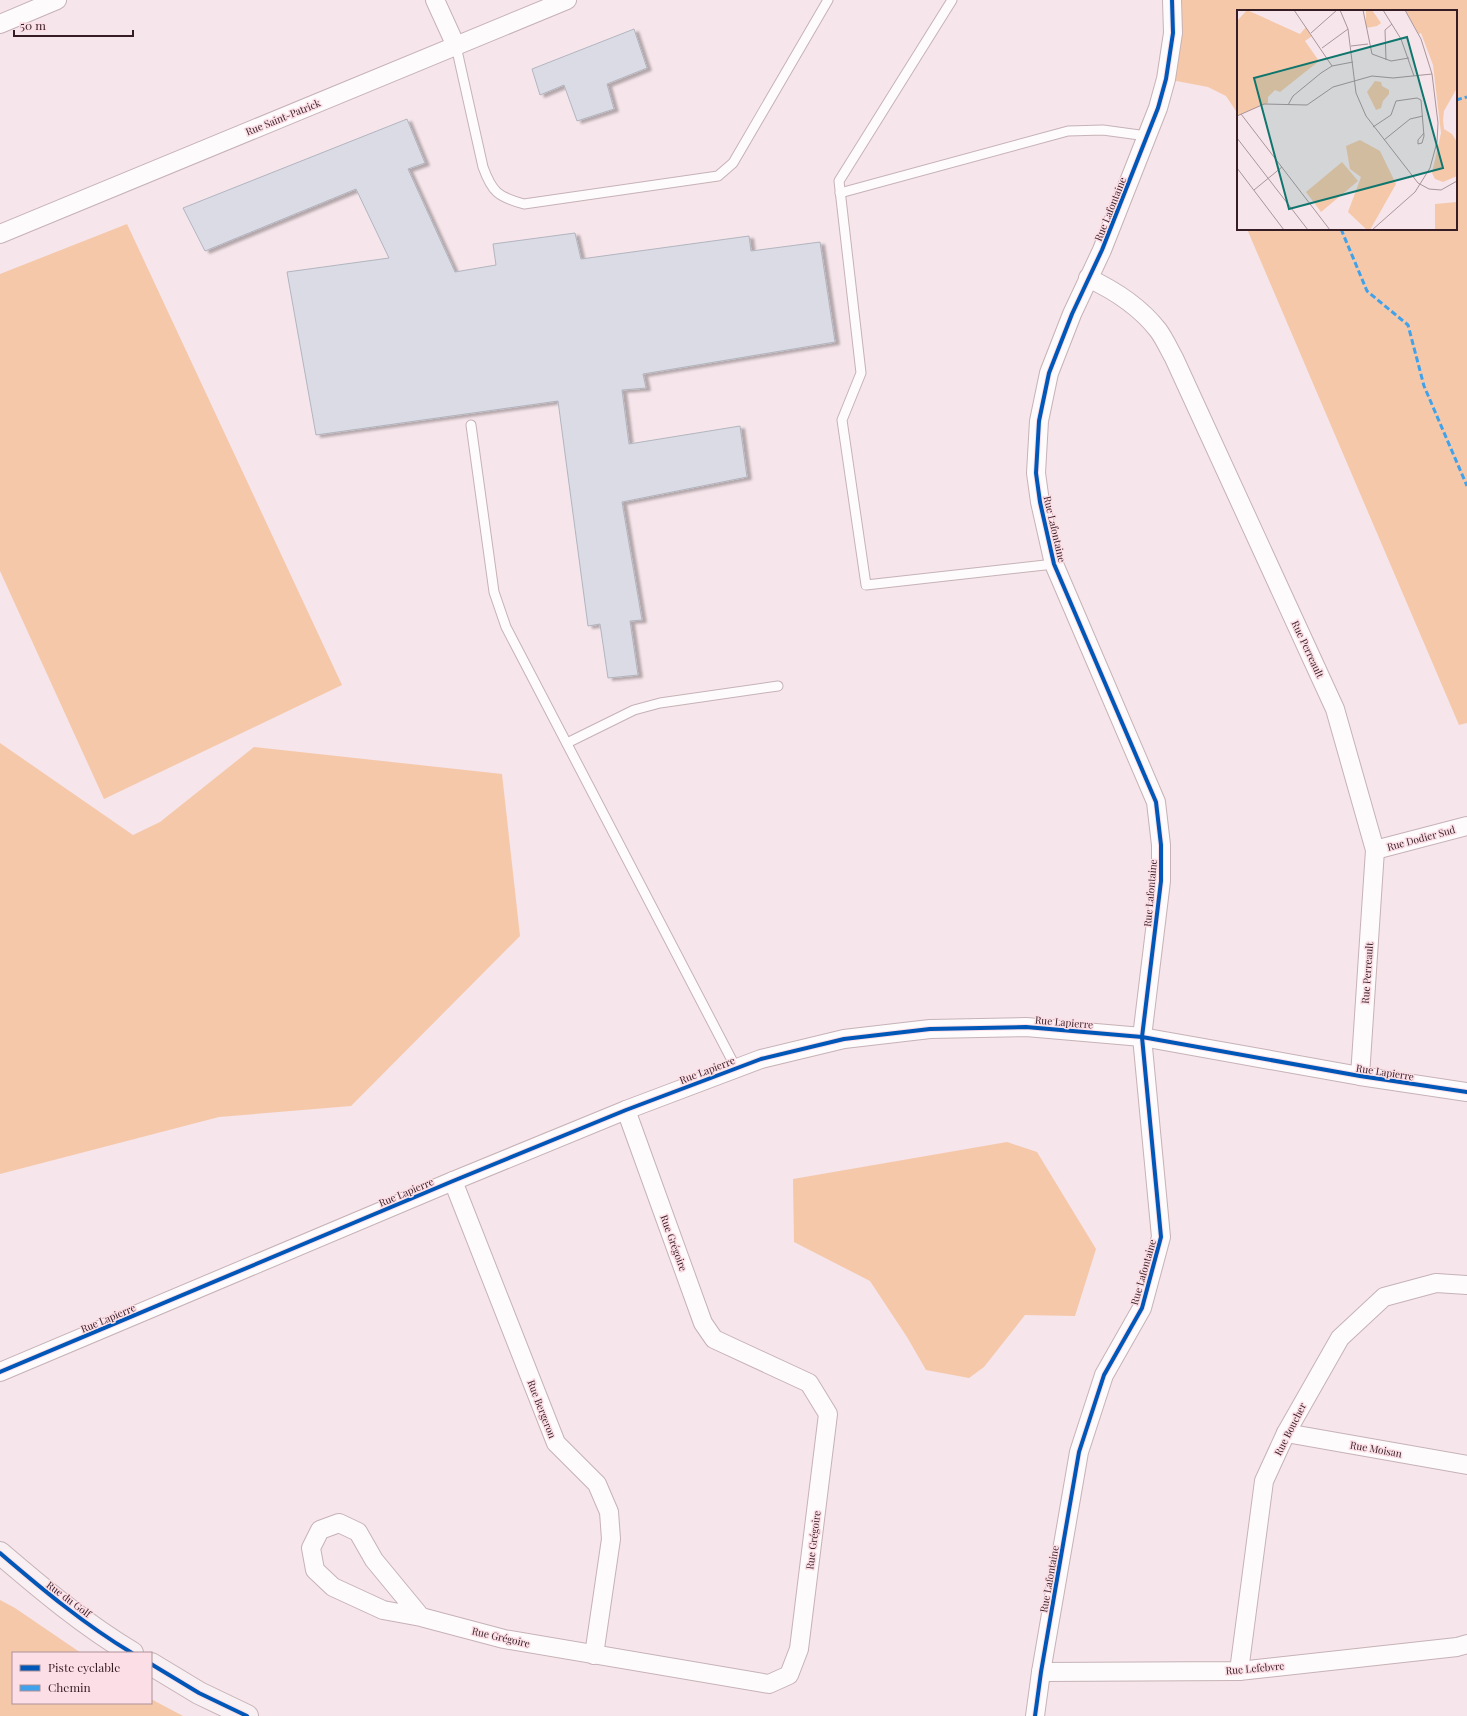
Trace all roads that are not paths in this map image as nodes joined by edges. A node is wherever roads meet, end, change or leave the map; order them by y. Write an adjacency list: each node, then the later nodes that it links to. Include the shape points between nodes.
1 (57, 0): 7 (street)
2 (435, 0): 8 (street)
3 (567, 0): 8 (street, Rue Saint-Patrick)
4 (828, 0): 8 (lane, via 733,163 718,176 524,204 505,199 489,184)
5 (952, 0): 10 (lane, via 839,181)
6 (1172, 0): 9 (street, Rue Lafontaine, via 1173,32 1166,79)
7 (0, 24)
8 (456, 46): 11 (street, Rue Saint-Patrick)
9 (1147, 136): 10 (lane, via 1103,130 1068,131); 12 (street, Rue Lafontaine, via 1102,250)
10 (840, 193): 14 (lane, via 862,373 842,420 866,585)
11 (0, 234)
12 (1088, 278): 14 (street, Rue Lafontaine, via 1049,373 1038,421 1036,473); 18 (street, Rue Perreault, via 1136,307 1158,330 1174,358 1335,709)
13 (471, 424): 16 (lane, via 494,592 506,627)
14 (1054, 564): 19 (street, Rue Lafontaine, via 1156,802 1161,846 1161,881)
15 (778, 686): 16 (lane, via 660,703 634,710)
16 (567, 743): 20 (lane)
17 (1467, 826): 18 (street, Rue Dodier Sud)
18 (1375, 850): 21 (street, Rue Perreault)
19 (1142, 1037): 20 (street, Rue Lapierre, via 1026,1027 930,1029 844,1039 761,1059); 21 (street, Rue Lapierre); 36 (street, Rue Lafontaine, via 1161,1237 1142,1308 1104,1375 1079,1452)
20 (736, 1068): 23 (street, Rue Lapierre)
21 (1360, 1076): 22 (street, Rue Lapierre)
22 (1467, 1092)
23 (626, 1110): 24 (street, Rue Lapierre); 33 (street, Rue Grégoire, via 703,1324 714,1338 809,1383 828,1414 799,1650 789,1675 769,1684)
24 (452, 1181): 26 (street, Rue Lapierre); 33 (street, Rue Bergeron, via 556,1443 597,1484 609,1512 611,1539)
25 (1467, 1286): 27 (street, Rue Boucher, via 1436,1283 1384,1297 1340,1338)
26 (0, 1372)
27 (1286, 1433): 28 (street, Rue Moisan); 35 (street, Rue Boucher, via 1264,1481)
28 (1467, 1465)
29 (0, 1553): 32 (street, Rue du Golf, via 40,1588)
30 (421, 1616): 30 (street, Rue Grégoire, via 374,1560 358,1532 339,1523 320,1530 311,1548 315,1570 333,1587 383,1610); 33 (street, Rue Grégoire, via 504,1639)
31 (1467, 1644): 35 (street, Rue Lefebvre)
32 (130, 1652)
33 (594, 1655)
34 (152, 1665): 37 (street, via 199,1693)
35 (1239, 1671): 36 (street, Rue Lefebvre)
36 (1041, 1672): 38 (street, Rue Lafontaine)
37 (247, 1716)
38 (1035, 1716)

